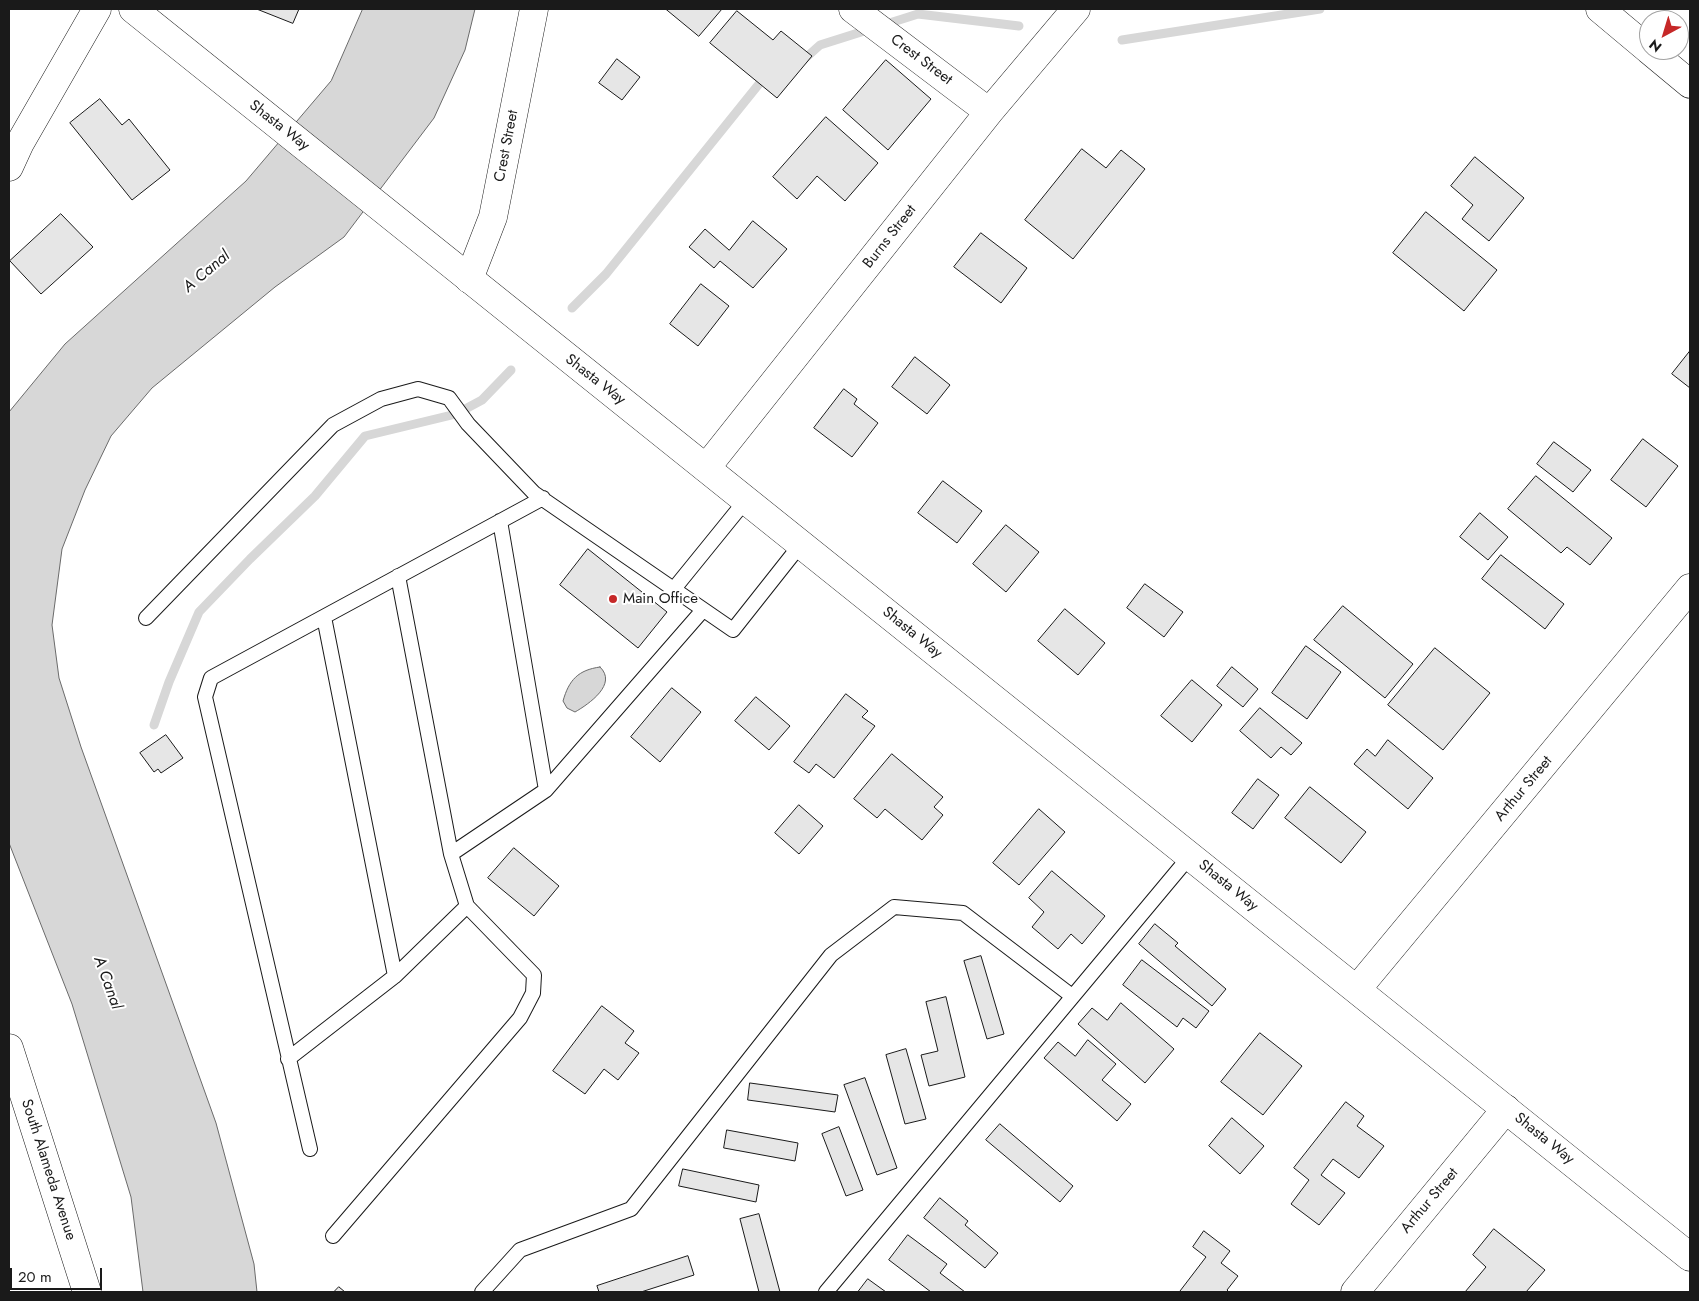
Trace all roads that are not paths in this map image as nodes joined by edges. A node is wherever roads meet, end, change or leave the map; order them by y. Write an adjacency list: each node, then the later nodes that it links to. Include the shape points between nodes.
1 (97, 9): 11 (street)
2 (133, 9): 12 (street, Shasta Way)
3 (534, 9): 12 (street, Crest Street, via 493,217)
4 (853, 9): 10 (street, Crest Street)
5 (1076, 9): 10 (street, Burns Street)
6 (1600, 9): 7 (street)
7 (1639, 42)
8 (1661, 60): 9 (street)
9 (1690, 84)
10 (989, 112): 13 (street, Burns Street)
11 (9, 167)
12 (469, 279): 13 (street, Shasta Way)
13 (706, 468): 15 (street, Shasta Way)
14 (543, 498): 16 (lane); 20 (lane); 23 (lane, via 534,493 468,424 448,398 418,389 381,400 333,425)
15 (746, 500): 17 (street, Shasta Way); 20 (lane)
16 (500, 521): 18 (lane); 24 (lane)
17 (801, 544): 21 (lane, via 733,630); 26 (street, Shasta Way)
18 (398, 576): 22 (lane); 25 (lane)
19 (1690, 588): 29 (street, Arthur Street)
20 (673, 590): 21 (lane)
21 (703, 610): 24 (lane)
22 (324, 617): 28 (lane); 32 (lane, via 211,678 205,697)
23 (146, 618)
24 (546, 790): 25 (lane)
25 (451, 854): 27 (lane)
26 (1190, 856): 29 (street, Shasta Way); 30 (lane)
27 (467, 906): 28 (lane); 35 (lane, via 534,975 532,993 520,1018)
28 (395, 976): 32 (lane)
29 (1357, 989): 33 (street, Shasta Way)
30 (1072, 996): 38 (lane, via 963,913 894,907 831,956 631,1209 520,1250); 39 (lane)
31 (9, 1048): 37 (street, South Alameda Avenue)
32 (288, 1059): 34 (lane)
33 (1506, 1109): 36 (street, Shasta Way); 40 (street, Arthur Street)
34 (310, 1149)
35 (333, 1236)
36 (1690, 1256)
37 (87, 1292)
38 (482, 1292)
39 (826, 1292)
40 (1355, 1292)

